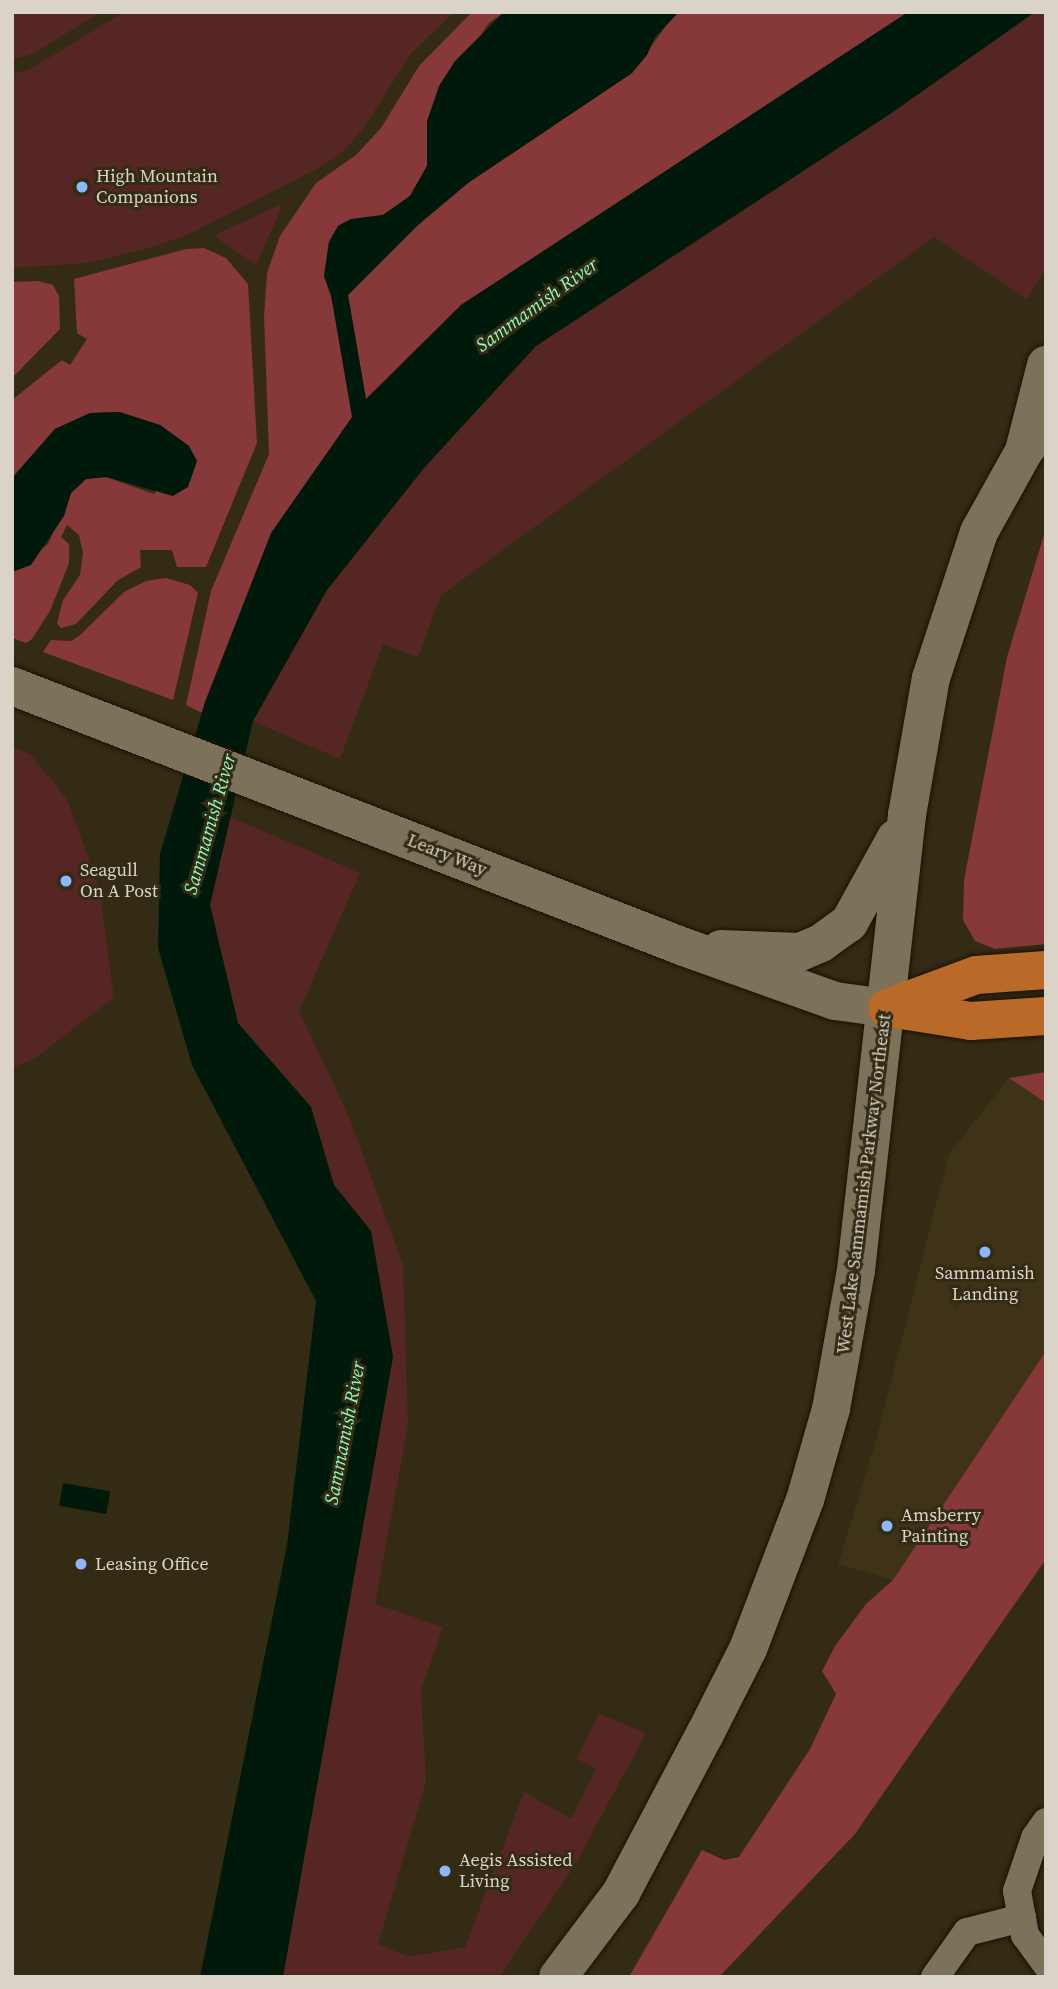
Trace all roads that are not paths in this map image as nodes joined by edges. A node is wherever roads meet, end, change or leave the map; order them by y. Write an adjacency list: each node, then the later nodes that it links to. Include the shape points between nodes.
1 (1046, 365): 2 (main road, West Lake Sammamish Parkway Northeast)
2 (1035, 437): 4 (main road, West Lake Sammamish Parkway Northeast, via 979,532 931,678)
3 (12, 686): 5 (main road, Leary Way)
4 (907, 815): 5 (main road, via 880,874 849,923 821,943 800,952); 7 (main road, West Lake Sammamish Parkway Northeast)
5 (684, 947): 7 (main road, Leary Way, via 835,1002)
6 (1046, 970): 7 (highway, via 976,975)
7 (887, 1008): 8 (highway, via 971,1021); 10 (main road, West Lake Sammamish Parkway Northeast, via 855,1283 818,1459 747,1649)
8 (1046, 1016)
9 (1046, 1822): 11 (street, via 1035,1838 1017,1891)
10 (621, 1892): 13 (main road); 14 (main road)
11 (1022, 1918): 12 (street, via 1025,1935); 15 (street, via 967,1932)
12 (1042, 1959)
13 (558, 1977)
14 (593, 1977)
15 (935, 1977)

